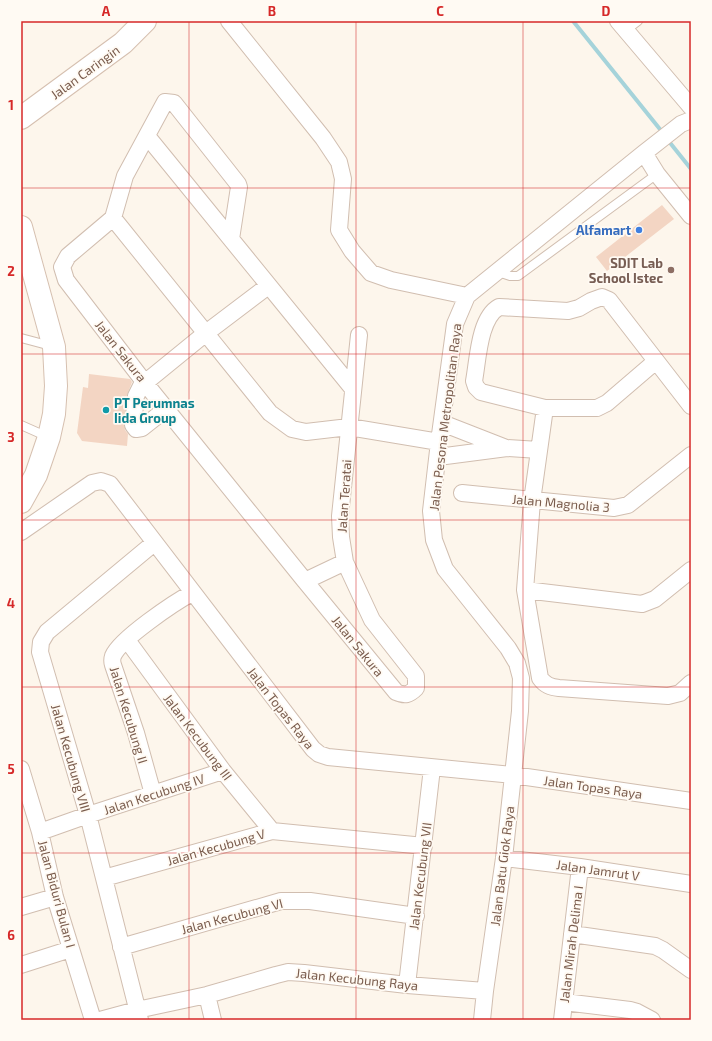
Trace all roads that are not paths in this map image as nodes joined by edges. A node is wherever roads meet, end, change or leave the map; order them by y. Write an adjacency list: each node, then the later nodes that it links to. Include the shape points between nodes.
1 (145, 21): 6 (main road, Jalan Caringin, via 123,44)
2 (229, 21): 17 (street, via 339,162 343,179 339,230 352,251 371,273 391,280)
3 (638, 21): 4 (lane)
4 (621, 26): 5 (street)
5 (691, 107)
6 (21, 118)
7 (688, 121): 9 (street, Jalan Pesona Metropolitan Raya)
8 (147, 136): 12 (street, via 125,176); 14 (street); 14 (street, via 165,102 174,102 238,184)
9 (648, 150): 10 (street); 15 (street, Jalan Pesona Metropolitan Raya)
10 (657, 174): 11 (street); 15 (lane, via 518,276)
11 (691, 216)
12 (113, 218): 18 (street); 23 (street, Jalan Sakura, via 68,256 62,267 66,280)
13 (21, 227): 21 (main road)
14 (231, 239): 16 (street)
15 (498, 272): 17 (street, Jalan Pesona Metropolitan Raya)
16 (268, 286): 18 (street); 24 (street)
17 (467, 296): 28 (street, Jalan Pesona Metropolitan Raya, via 455,324)
18 (206, 333): 23 (street); 30 (street, via 270,413 292,429 306,432)
19 (359, 335): 24 (street, Jalan Teratai)
20 (21, 338): 21 (lane)
21 (54, 347): 31 (main road, via 56,386)
22 (656, 362): 25 (street); 26 (street, via 607,403 597,408); 26 (street, via 609,300 602,297 568,311 500,307 494,310 482,334 474,381 476,387 489,395)
23 (145, 383): 27 (street, Jalan Sakura); 27 (street, via 136,396 133,425 136,429 142,428)
24 (353, 389): 30 (street, Jalan Teratai)
25 (691, 406)
26 (545, 408): 34 (street)
27 (166, 409): 43 (street, Jalan Sakura)
28 (442, 423): 32 (street); 33 (street, Jalan Pesona Metropolitan Raya)
29 (21, 424): 31 (lane)
30 (349, 427): 33 (street); 41 (street, Jalan Teratai, via 340,516)
31 (49, 437): 38 (main road, via 36,475)
32 (507, 448): 33 (street); 34 (street)
33 (438, 449): 49 (street, Jalan Pesona Metropolitan Raya, via 432,511 434,540 445,569 517,663 520,678)
34 (538, 450): 37 (street)
35 (691, 455): 37 (street, Jalan Magnolia 3, via 628,505 614,508)
36 (462, 493): 37 (street, Jalan Magnolia 3)
37 (532, 501): 44 (street)
38 (21, 502)
39 (21, 532): 40 (street, Jalan Topas Raya, via 92,483 101,481 110,484)
40 (154, 543): 45 (street, Jalan Topas Raya); 56 (street, Jalan Kecubung VIII, via 47,632 41,642 40,652)
41 (345, 562): 43 (street); 48 (street, Jalan Teratai, via 372,620 416,676)
42 (691, 570): 44 (street, via 655,599 642,604)
43 (305, 581): 48 (street, Jalan Sakura, via 396,692 402,695 409,694)
44 (525, 590): 47 (street, via 540,678 551,687 668,696 680,692)
45 (192, 592): 46 (street); 50 (street, Jalan Topas Raya, via 308,744 319,754)
46 (127, 640): 52 (street, Jalan Kecubung III); 54 (street, Jalan Kecubung II, via 113,655 112,661)
47 (691, 683)
48 (416, 688)
49 (520, 711): 53 (street, Jalan Batu Giok Raya)
50 (432, 768): 53 (street, Jalan Topas Raya); 59 (street, Jalan Kecubung VII)
51 (21, 769): 58 (street, Jalan Biduri Bulan I)
52 (223, 771): 54 (street, Jalan Kecubung IV); 57 (street, Jalan Kecubung III)
53 (513, 775): 55 (street, Jalan Topas Raya); 60 (street, Jalan Batu Giok Raya)
54 (153, 794): 56 (street, Jalan Kecubung IV)
55 (691, 801)
56 (88, 815): 58 (street, Jalan Kecubung IV); 62 (street, Jalan Kecubung VIII)
57 (272, 831): 59 (street, Jalan Kecubung V); 62 (street, Jalan Kecubung V)
58 (40, 832): 64 (street, Jalan Biduri Bulan I)
59 (424, 846): 66 (street, Jalan Kecubung VII)
60 (504, 858): 61 (street, Jalan Jamrut V); 73 (street, Jalan Batu Giok Raya)
61 (580, 867): 63 (street, Jalan Jamrut V); 67 (street, Jalan Mirah Delima I)
62 (104, 878): 68 (street, Jalan Kecubung VIII)
63 (691, 884)
64 (55, 897): 65 (street); 69 (street, Jalan Biduri Bulan I)
65 (21, 907)
66 (416, 916): 68 (street, Jalan Kecubung VI, via 310,901 281,901); 72 (street, Jalan Kecubung VII)
67 (572, 934): 71 (street, via 655,946); 75 (street, Jalan Mirah Delima I)
68 (121, 947): 76 (street, Jalan Kecubung VIII)
69 (71, 949): 70 (street); 77 (street, Jalan Biduri Bulan I)
70 (21, 966)
71 (691, 970)
72 (408, 985): 73 (street, Jalan Kecubung Raya); 74 (street, Jalan Kecubung Raya, via 288,972)
73 (485, 991): 80 (street, Jalan Batu Giok Raya)
74 (206, 995): 76 (street, Jalan Kecubung Raya); 79 (street)
75 (564, 1002): 81 (street, Jalan Mirah Delima I); 82 (street, via 630,1010)
76 (139, 1015): 78 (street, Jalan Kecubung Raya)
77 (93, 1020)
78 (100, 1020)
79 (213, 1020)
80 (482, 1020)
81 (562, 1020)
82 (652, 1020)

